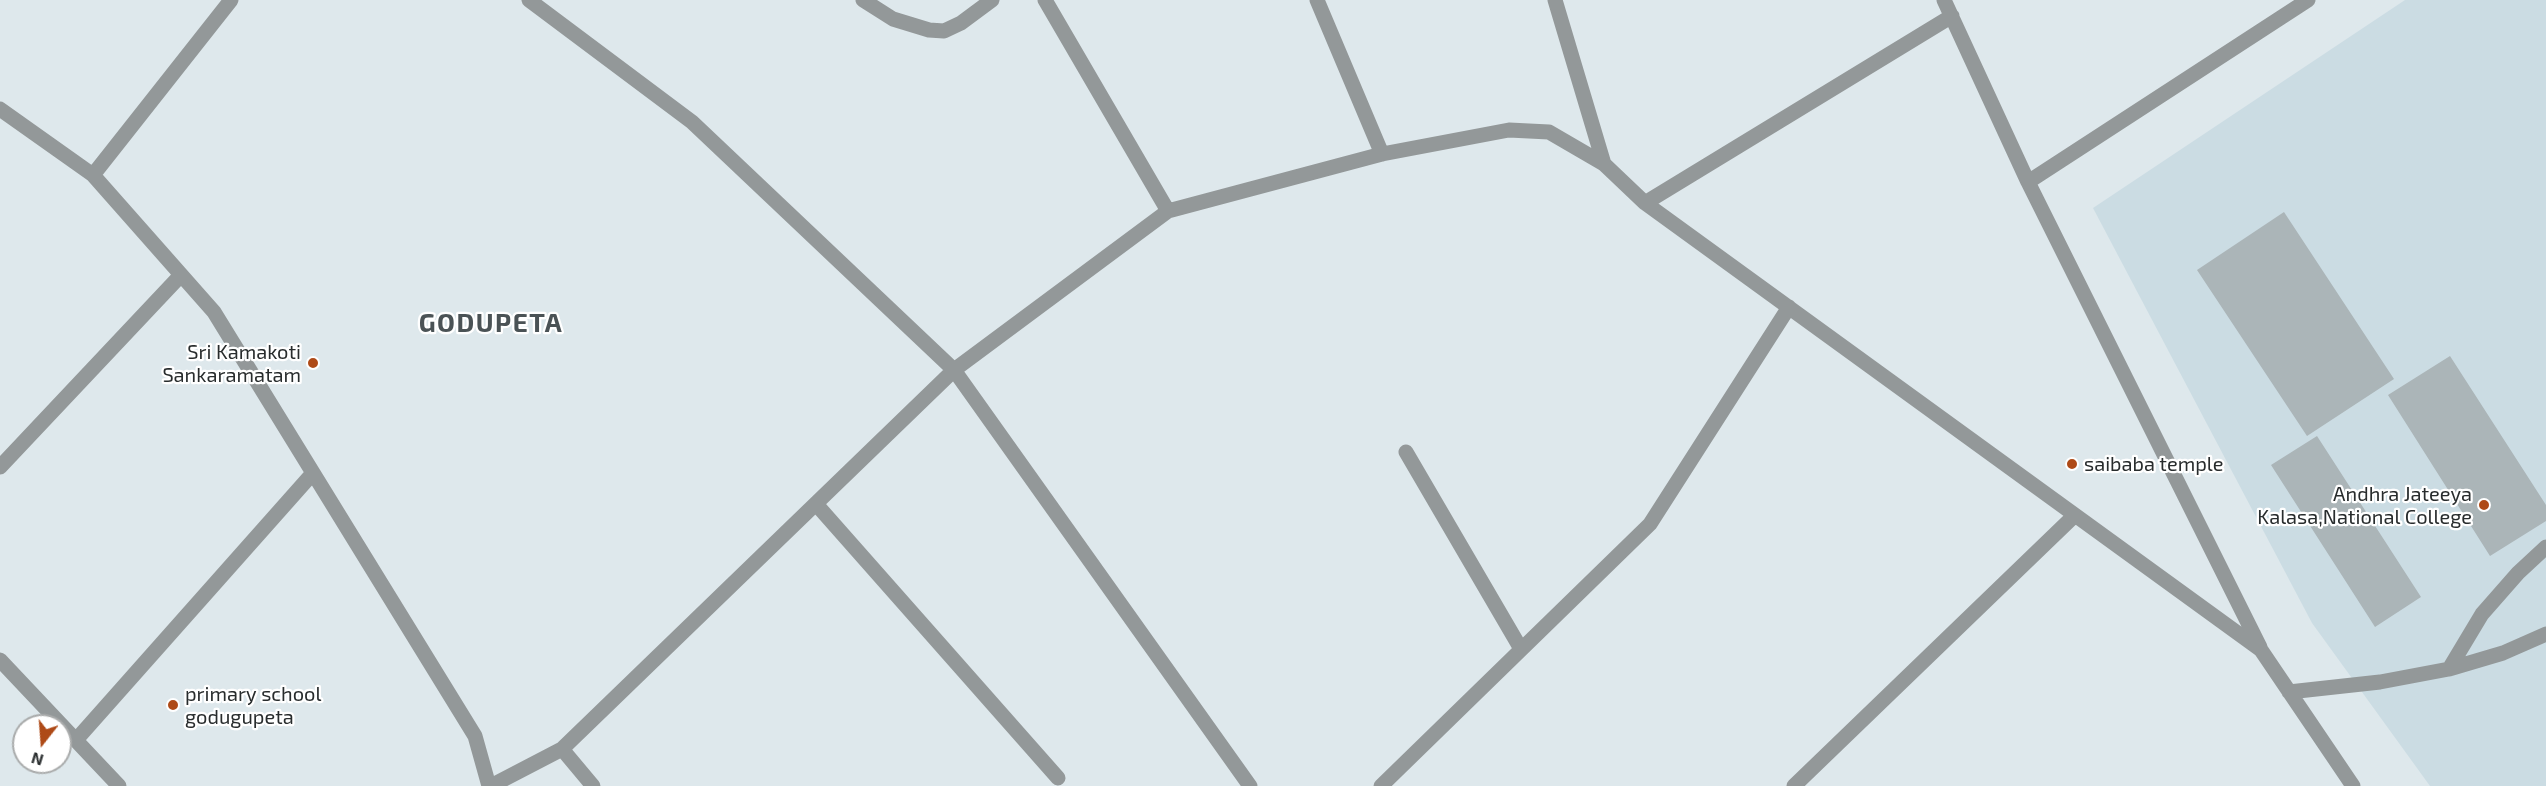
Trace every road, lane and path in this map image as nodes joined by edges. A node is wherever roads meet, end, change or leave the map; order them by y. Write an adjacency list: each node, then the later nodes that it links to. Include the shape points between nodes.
1 (231, 0): 14 (street)
2 (530, 0): 20 (street, via 692,122)
3 (863, 0): 4 (street, via 893,19 944,31 962,23)
4 (992, 0)
5 (1045, 0): 17 (street)
6 (1317, 0): 12 (street)
7 (1555, 0): 13 (street)
8 (1944, 0): 10 (street)
9 (2308, 0): 15 (street)
10 (1952, 16): 15 (street); 16 (street)
11 (0, 109): 14 (street)
12 (1382, 154): 13 (street, via 1509,130 1549,132); 17 (street)
13 (1604, 164): 16 (street)
14 (93, 175): 18 (street)
15 (2028, 182): 29 (street)
16 (1645, 203): 19 (street)
17 (1168, 211): 20 (street)
18 (181, 275): 22 (street); 23 (street, via 214,312)
19 (1789, 307): 25 (street); 28 (street, via 1650,525)
20 (954, 370): 24 (street); 39 (street)
21 (1406, 452): 28 (street)
22 (0, 467)
23 (313, 473): 33 (street); 37 (street, via 475,736)
24 (816, 504): 34 (street); 35 (street)
25 (2075, 515): 29 (street); 41 (street)
26 (2546, 547): 31 (street, via 2482,614)
27 (2546, 634): 31 (street, via 2503,653)
28 (1521, 649): 40 (street)
29 (2261, 650): 32 (street)
30 (0, 660): 33 (street)
31 (2449, 669): 32 (street, via 2380,682)
32 (2289, 692): 42 (street)
33 (76, 740): 36 (street)
34 (562, 749): 37 (street); 38 (street)
35 (1058, 778)
36 (119, 786)
37 (490, 786)
38 (592, 786)
39 (1250, 786)
40 (1381, 786)
41 (1794, 786)
42 (2353, 786)

